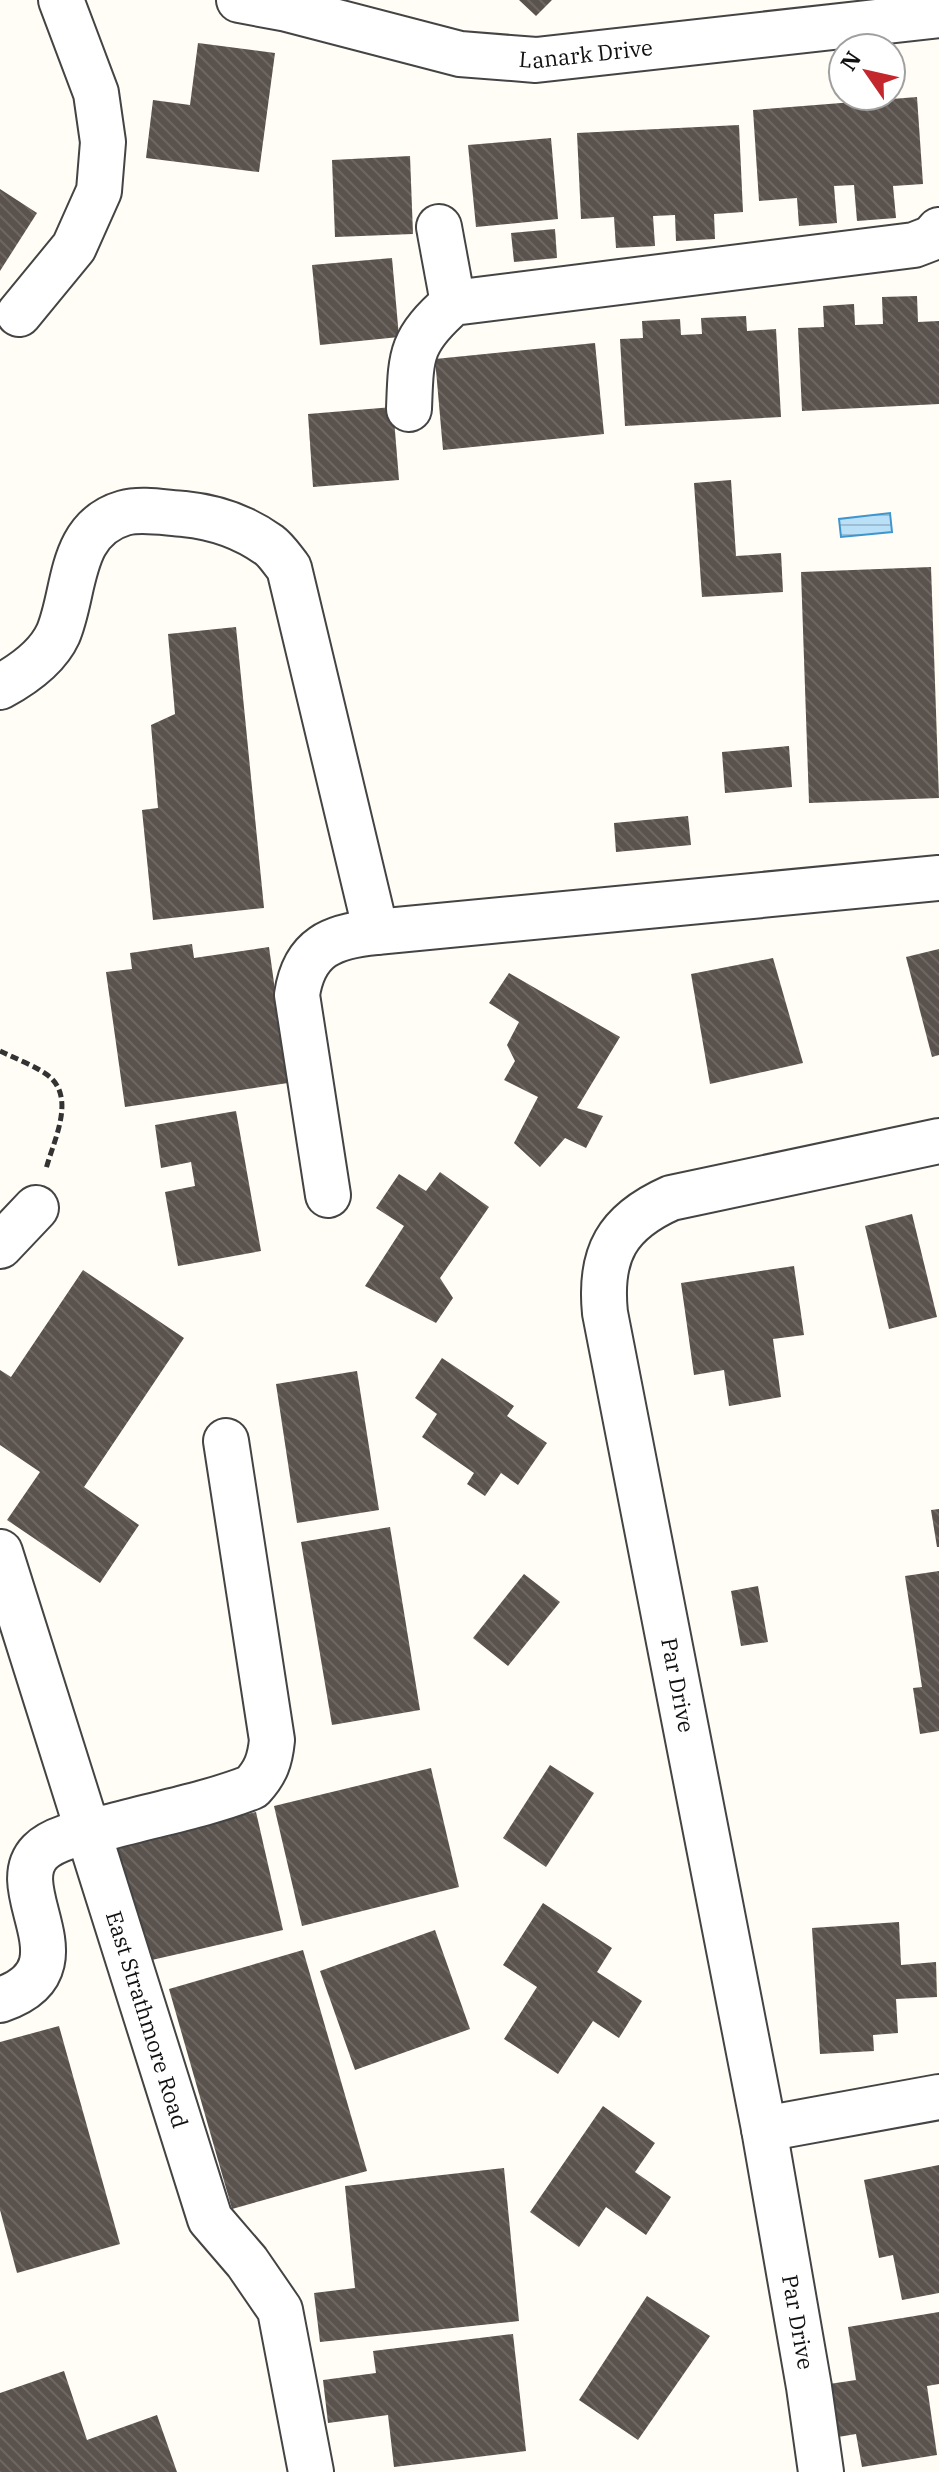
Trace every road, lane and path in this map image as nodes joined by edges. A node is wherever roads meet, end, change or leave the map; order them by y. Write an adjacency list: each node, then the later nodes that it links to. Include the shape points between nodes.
1 (61, 0): 7 (street, via 96,93 103,142 99,191 74,247)
2 (239, 0): 3 (street, Lanark Drive, via 460,54 536,60)
3 (939, 15)
4 (439, 227): 6 (street)
5 (939, 230): 6 (street, via 914,245)
6 (453, 303): 8 (street, via 420,339 411,359)
7 (19, 314)
8 (409, 409)
9 (0, 687): 11 (street, via 44,656 57,636 76,562 104,522 125,512 210,517 271,546 289,568)
10 (939, 878): 11 (street)
11 (376, 932): 14 (street, via 327,943 300,975 297,995)
12 (0, 1051): 15 (path, via 51,1077 60,1091 63,1106)
13 (939, 1141): 22 (street, Par Drive, via 671,1198 645,1210 623,1230 602,1284)
14 (328, 1195)
15 (36, 1208): 16 (street)
16 (0, 1246)
17 (226, 1441): 19 (street, via 271,1759 252,1787)
18 (0, 1552): 19 (street, East Strathmore Road)
19 (88, 1832): 20 (street, via 38,1854 31,1869 32,1888 44,1960 33,1980); 23 (street, East Strathmore Road, via 210,2219 280,2310)
20 (0, 2000)
21 (939, 2097): 22 (street)
22 (764, 2129): 24 (street, Par Drive)
23 (311, 2472)
24 (821, 2472)

